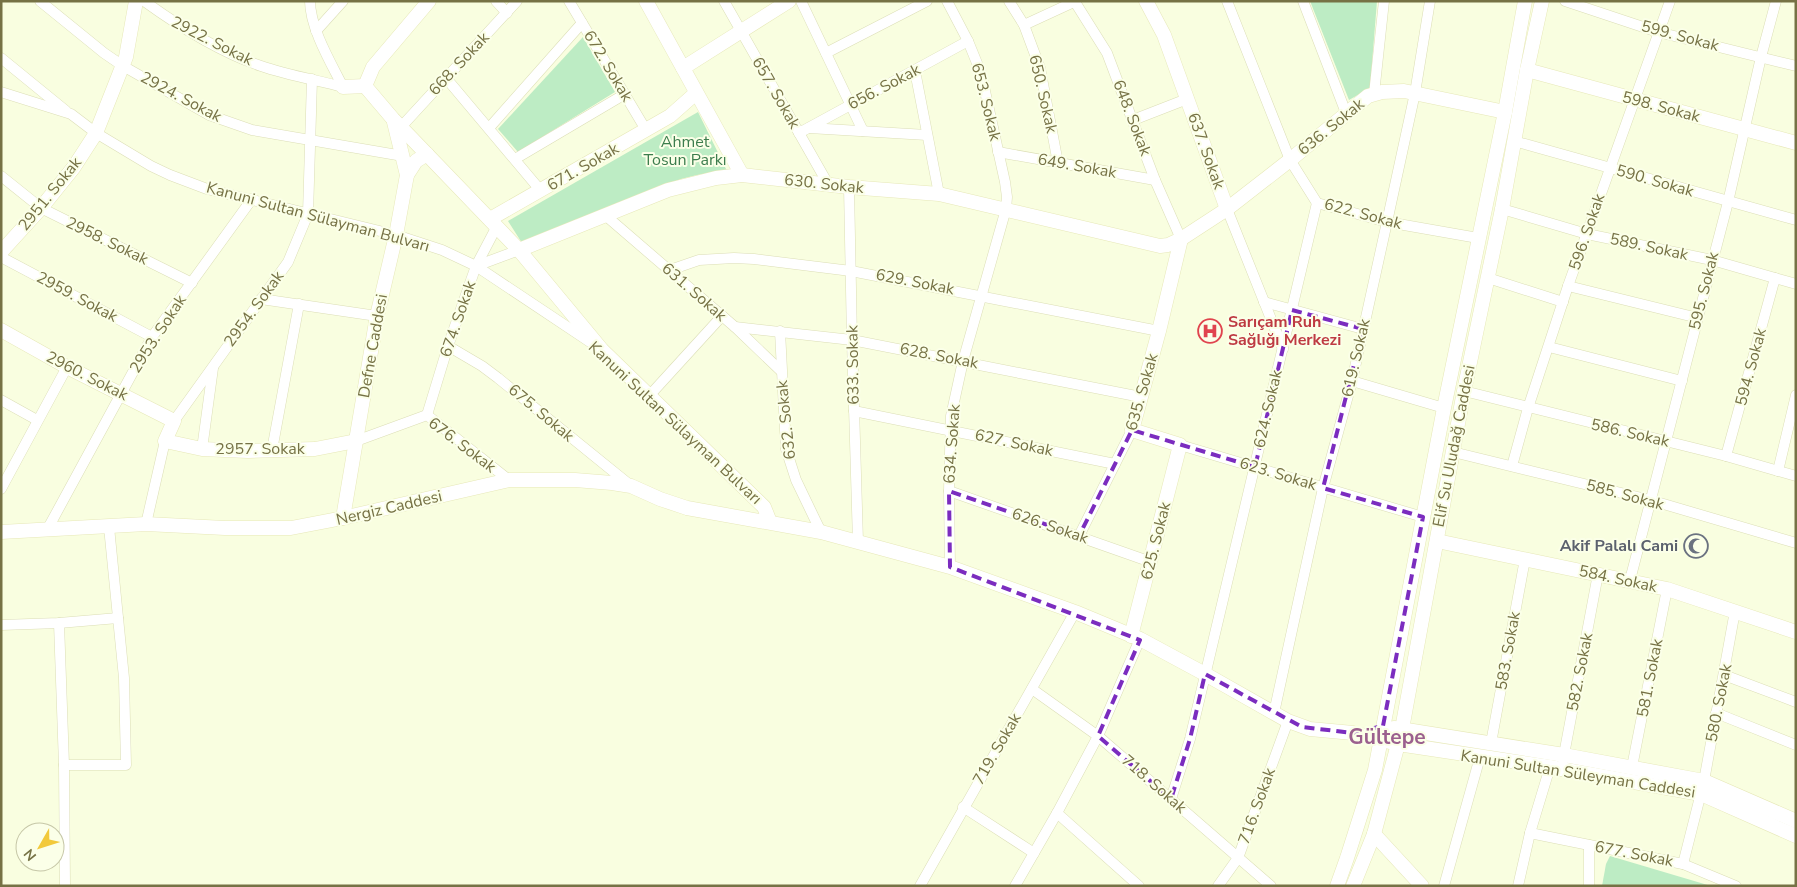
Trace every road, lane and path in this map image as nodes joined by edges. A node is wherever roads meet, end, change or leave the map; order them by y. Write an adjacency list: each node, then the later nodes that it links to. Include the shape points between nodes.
1 (40, 1): 39 (street, 2924. Sokak)
2 (136, 1): 39 (street, 2951. Sokak)
3 (144, 1): 45 (street, 2922. Sokak, via 233,55)
4 (310, 1): 32 (street)
5 (342, 1): 32 (street)
6 (429, 1): 46 (street, via 373,67)
7 (496, 1): 29 (street)
8 (517, 1): 29 (street, 668. Sokak)
9 (569, 1): 30 (street, 672. Sokak)
10 (646, 1): 41 (street)
11 (724, 1): 33 (street, 657. Sokak)
12 (789, 1): 33 (street)
13 (800, 1): 36 (street)
14 (927, 1): 36 (street)
15 (947, 1): 35 (street, 653. Sokak)
16 (1009, 1): 31 (street, 650. Sokak)
17 (1146, 1): 53 (street, 637. Sokak, via 1164,35)
18 (1227, 1): 75 (street, 622. Sokak)
19 (1303, 1): 57 (street)
20 (1384, 1): 51 (street)
21 (1430, 1): 52 (street, 619. Sokak)
22 (1525, 1): 56 (street, Elif Su Uludağ Caddesi)
23 (1542, 1): 42 (street, Elif Su Uludağ Caddesi)
24 (1565, 1): 28 (street, 599. Sokak)
25 (1670, 1): 34 (street, 596. Sokak)
26 (1776, 1): 37 (street, 595. Sokak)
27 (1076, 2): 31 (street); 59 (street, 648. Sokak, via 1107,53)
28 (1595, 6): 34 (street, 599. Sokak)
29 (506, 12): 44 (street, 668. Sokak)
30 (582, 23): 50 (street, 672. Sokak); 61 (street)
31 (1024, 25): 76 (street, 650. Sokak, via 1040,68)
32 (316, 31): 47 (street)
33 (741, 31): 41 (street); 64 (street, 657. Sokak)
34 (1658, 32): 37 (street, 599. Sokak); 54 (street, 596. Sokak)
35 (968, 41): 43 (street, 656. Sokak); 71 (street, 653. Sokak, via 981,73)
36 (826, 53): 55 (street)
37 (1761, 57): 40 (street, 599. Sokak); 62 (street, 595. Sokak)
38 (1, 58): 58 (street)
39 (123, 66): 66 (street, 2951. Sokak); 68 (street, 2924. Sokak, via 209,115 252,130)
40 (1796, 66)
41 (683, 68): 49 (street)
42 (1528, 70): 54 (street, 598. Sokak); 69 (street, Elif Su Uludağ Caddesi)
43 (915, 71): 55 (street, 656. Sokak); 67 (street)
44 (446, 78): 60 (street, 668. Sokak); 61 (street)
45 (312, 79): 47 (street, 2922. Sokak); 68 (street, 2954. Sokak)
46 (366, 86): 47 (street); 60 (street)
47 (342, 87)
48 (1, 92): 58 (street, Kanuni Sultan Sülayman Bulvarı)
49 (696, 93): 63 (street, 671. Sokak, via 670,116); 79 (street)
50 (624, 94): 63 (street, 672. Sokak); 74 (street)
51 (1374, 94): 52 (street, 636. Sokak, via 1396,91); 57 (street, 636. Sokak)
52 (1415, 94): 56 (street, 636. Sokak); 96 (street, 619. Sokak)
53 (1187, 98): 59 (street); 91 (street, 637. Sokak)
54 (1635, 100): 62 (street, 598. Sokak); 77 (street, 596. Sokak)
55 (852, 104): 64 (street, 656. Sokak); 65 (street)
56 (1505, 112): 100 (street, Elif Su Uludağ Caddesi)
57 (1346, 113): 75 (street, 636. Sokak)
58 (71, 114): 66 (street, Kanuni Sultan Sülayman Bulvarı)
59 (1133, 120): 81 (street, 648. Sokak)
60 (397, 123): 72 (street); 73 (street)
61 (489, 128): 74 (street)
62 (1744, 129): 70 (street, 598. Sokak); 87 (street, 595. Sokak)
63 (646, 130): 84 (street, 671. Sokak)
64 (804, 130): 65 (street); 82 (street, 657. Sokak)
65 (864, 131): 67 (street)
66 (96, 133): 86 (street, Kanuni Sultan Sülayman Bulvarı, via 170,175 207,189); 89 (street, 2951. Sokak)
67 (927, 135): 85 (street)
68 (310, 141): 73 (street, 2924. Sokak); 93 (street, 2954. Sokak)
69 (1514, 141): 77 (street, 590. Sokak); 92 (street, Elif Su Uludağ Caddesi)
70 (1796, 143)
71 (998, 152): 76 (street, 649. Sokak); 90 (street, 653. Sokak, via 1005,182)
72 (427, 154): 78 (street, via 416,161); 97 (street)
73 (403, 156): 78 (street)
74 (515, 159): 84 (street)
75 (1290, 160): 88 (street, 622. Sokak); 91 (street, 636. Sokak)
76 (1058, 163): 81 (street, 649. Sokak)
77 (1609, 169): 87 (street, 590. Sokak); 98 (street, 596. Sokak)
78 (407, 175): 99 (street, Defne Caddesi)
79 (742, 175): 82 (street, 630. Sokak); 94 (street, 630. Sokak, via 668,190)
80 (1, 176): 89 (street, 2958. Sokak)
81 (1155, 180): 101 (street, 648. Sokak)
82 (828, 184): 83 (street, 630. Sokak)
83 (849, 187): 85 (street, 630. Sokak); 108 (street, 633. Sokak)
84 (541, 191): 97 (street, 671. Sokak)
85 (939, 194): 90 (street, 630. Sokak)
86 (252, 199): 93 (street, Kanuni Sultan Sülayman Bulvarı); 111 (street, 2953. Sokak)
87 (1728, 202): 95 (street, 590. Sokak); 105 (street, 595. Sokak)
88 (1317, 203): 96 (street, 622. Sokak); 119 (street, 624. Sokak)
89 (41, 208): 103 (street, 2951. Sokak); 111 (street, 2958. Sokak)
90 (1006, 208): 101 (street, 630. Sokak, via 1160,246); 114 (street, 634. Sokak)
91 (1227, 209): 101 (street, 636. Sokak); 116 (street, 637. Sokak)
92 (1502, 209): 98 (street, 589. Sokak); 109 (street, Elif Su Uludağ Caddesi)
93 (308, 214): 99 (street, Kanuni Sultan Sülayman Bulvarı); 115 (street, 2954. Sokak, via 288,262)
94 (605, 215): 102 (street, 630. Sokak); 107 (street, 631. Sokak)
95 (1796, 220)
96 (1387, 222): 100 (street, 622. Sokak); 124 (street, 619. Sokak)
97 (494, 223): 102 (street); 106 (street, 674. Sokak)
98 (1587, 234): 105 (street, 589. Sokak); 113 (street, 596. Sokak)
99 (396, 235): 106 (street, Kanuni Sultan Sülayman Bulvarı); 120 (street, Defne Caddesi)
100 (1478, 238): 146 (street, Elif Su Uludağ Caddesi)
101 (1181, 239): 126 (street, 635. Sokak)
102 (519, 250): 106 (street, 630. Sokak); 133 (street)
103 (1, 252)
104 (1, 258): 128 (street, 2959. Sokak)
105 (1712, 260): 110 (street, 589. Sokak); 122 (street, 595. Sokak)
106 (476, 266): 130 (street, 674. Sokak); 133 (street, Kanuni Sultan Sülayman Bulvarı)
107 (670, 270): 108 (street, 629. Sokak, via 699,260 734,258); 121 (street, 631. Sokak)
108 (851, 270): 114 (street, 629. Sokak); 129 (street, 633. Sokak)
109 (1488, 278): 117 (street); 140 (street, Elif Su Uludağ Caddesi)
110 (1775, 278): 112 (street, 589. Sokak); 161 (street, 594. Sokak)
111 (192, 283): 128 (street, 2953. Sokak)
112 (1796, 284)
113 (1568, 286): 117 (street, 596. Sokak); 122 (street)
114 (980, 295): 126 (street, 629. Sokak); 134 (street, 634. Sokak)
115 (261, 299): 118 (street); 135 (street, 2954. Sokak)
116 (1264, 302): 119 (street); 132 (street, 637. Sokak)
117 (1563, 302): 131 (street, 596. Sokak)
118 (299, 304): 120 (street); 159 (street)
119 (1292, 310): 124 (street); 132 (street, 624. Sokak)
120 (377, 316): 155 (street, Defne Caddesi)
121 (722, 316): 123 (street, 631. Sokak); 143 (street)
122 (1698, 318): 139 (street, 595. Sokak)
123 (735, 327): 127 (street, 628. Sokak); 137 (street, 631. Sokak)
124 (1363, 329): 138 (street, 619. Sokak)
125 (1, 330): 136 (street, 2960. Sokak)
126 (1159, 330): 144 (street, 635. Sokak)
127 (780, 331): 129 (street, 628. Sokak); 137 (street, 632. Sokak)
128 (152, 337): 141 (street, 2953. Sokak)
129 (852, 340): 134 (street, 628. Sokak); 148 (street, 633. Sokak)
130 (448, 346): 149 (street, 674. Sokak); 169 (street, 675. Sokak, via 498,378)
131 (1549, 347): 139 (street); 147 (street, 596. Sokak)
132 (1283, 349): 164 (street, 624. Sokak)
133 (602, 350): 143 (street, Kanuni Sultan Sülayman Bulvarı)
134 (963, 361): 144 (street, 628. Sokak); 152 (street, 634. Sokak)
135 (213, 366): 151 (street, 2954. Sokak); 158 (street)
136 (67, 367): 141 (street, 2960. Sokak); 150 (street)
137 (781, 371): 181 (street, 632. Sokak, via 786,449 796,480)
138 (1352, 381): 146 (street); 170 (street, 619. Sokak)
139 (1682, 381): 156 (street, 595. Sokak)
140 (1464, 391): 147 (street, 586. Sokak); 160 (street, Elif Su Uludağ Caddesi)
141 (121, 394): 151 (street, 2960. Sokak); 179 (street, 2953. Sokak)
142 (1796, 395): 166 (street)
143 (649, 396): 176 (street, Kanuni Sultan Sülayman Bulvarı, via 764,507)
144 (1141, 397): 153 (street, 635. Sokak)
145 (1, 400): 150 (street)
146 (1444, 408): 174 (street, Elif Su Uludağ Caddesi)
147 (1528, 408): 156 (street, 586. Sokak); 163 (street, 596. Sokak)
148 (854, 411): 152 (street, 627. Sokak); 184 (street, 633. Sokak)
149 (427, 415): 155 (street, 676. Sokak); 168 (street, 676. Sokak)
150 (37, 420): 165 (street)
151 (174, 421): 154 (street, 2954. Sokak)
152 (950, 430): 162 (street, 627. Sokak); 172 (street, 634. Sokak)
153 (1132, 430): 157 (street, 623. Sokak); 162 (street, 635. Sokak)
154 (164, 441): 158 (street, 2957. Sokak); 177 (street, 2954. Sokak)
155 (356, 441): 159 (street, 2957. Sokak, via 315,449); 175 (street, Defne Caddesi)
156 (1665, 441): 161 (street, 586. Sokak); 173 (street, 595. Sokak)
157 (1180, 445): 164 (street, 623. Sokak); 187 (street, 625. Sokak)
158 (202, 449): 159 (street, 2957. Sokak)
159 (272, 450)
160 (1453, 452): 163 (street, 585. Sokak); 183 (street, Elif Su Uludağ Caddesi)
161 (1726, 456): 166 (street, 586. Sokak)
162 (1115, 464): 182 (street, 635. Sokak)
163 (1512, 466): 173 (street, 585. Sokak)
164 (1254, 467): 170 (street, 623. Sokak); 199 (street, 624. Sokak)
165 (5, 470): 171 (street)
166 (1778, 471): 167 (street, 586. Sokak)
167 (1796, 476)
168 (509, 480): 169 (street, Nergiz Caddesi, via 575,480); 175 (street, Nergiz Caddesi)
169 (631, 486): 176 (street, Nergiz Caddesi, via 687,508)
170 (1323, 488): 174 (street, 623. Sokak); 203 (street, 619. Sokak)
171 (1, 489)
172 (949, 491): 182 (street, 626. Sokak); 188 (street, 634. Sokak)
173 (1650, 500): 185 (street, 585. Sokak); 190 (street, 595. Sokak)
174 (1424, 517): 206 (street, Elif Su Uludağ Caddesi)
175 (343, 518): 177 (street, Nergiz Caddesi, via 274,529)
176 (770, 522): 181 (street, Kanuni Sultan Sülayman Bulvarı)
177 (146, 524): 178 (street, Nergiz Caddesi)
178 (109, 527): 179 (street, Nergiz Caddesi); 194 (street)
179 (47, 530): 180 (street, Nergiz Caddesi)
180 (1, 532)
181 (821, 532): 184 (street, Kanuni Sultan Sülayman Bulvarı)
182 (1078, 536): 187 (street, 626. Sokak)
183 (1436, 541): 186 (street, 584. Sokak); 207 (street, Elif Su Uludağ Caddesi)
184 (858, 542): 188 (street, Kanuni Sultan Sülayman Bulvarı)
185 (1796, 543)
186 (1525, 559): 189 (street, 584. Sokak); 211 (street, 583. Sokak)
187 (1151, 562): 198 (street, 625. Sokak)
188 (950, 567): 193 (street, Kanuni Sultan Sülayman Bulvarı)
189 (1598, 574): 190 (street, 584. Sokak); 214 (street, 582. Sokak)
190 (1630, 580): 191 (street, 584. Sokak)
191 (1667, 589): 192 (street, 584. Sokak); 217 (street, 581. Sokak)
192 (1735, 611): 197 (street, 584. Sokak); 200 (street, 580. Sokak)
193 (1075, 612): 198 (street, Kanuni Sultan Sülayman Bulvarı); 201 (street, 719. Sokak)
194 (118, 618): 195 (street); 216 (street, via 124,678 126,765)
195 (58, 623): 196 (street); 216 (street)
196 (1, 624)
197 (1796, 632)
198 (1135, 638): 199 (street, Kanuni Sultan Sülayman Bulvarı); 209 (street)
199 (1205, 674): 203 (street, Kanuni Sultan Sülayman Bulvarı); 220 (street, 624. Sokak, via 1190,739)
200 (1724, 675): 202 (street); 204 (street, 580. Sokak)
201 (1032, 689): 209 (street, 718. Sokak); 221 (street, 719. Sokak)
202 (1796, 702)
203 (1274, 713): 205 (street, Kanuni Sultan Sülayman Bulvarı)
204 (1716, 713): 213 (street); 219 (street, 580. Sokak)
205 (1288, 721): 208 (street, Kanuni Sultan Sülayman Bulvarı, via 1310,729); 229 (street, 716. Sokak)
206 (1383, 726): 207 (street); 208 (street); 210 (street, Elif Su Uludağ Caddesi)
207 (1402, 729): 211 (street); 212 (street, Elif Su Uludağ Caddesi)
208 (1353, 733): 210 (street, Kanuni Sultan Süleyman Caddesi)
209 (1098, 736): 220 (street, 718. Sokak); 222 (street)
210 (1380, 740): 212 (street, Kanuni Sultan Süleyman Caddesi); 237 (street, Elif Su Uludağ Caddesi, via 1375,770)
211 (1491, 743): 214 (street)
212 (1398, 744): 215 (street, Kanuni Sultan Süleyman Caddesi); 225 (street, Elif Su Uludağ Caddesi)
213 (1796, 744)
214 (1564, 755): 217 (street); 218 (street, 582. Sokak)
215 (1480, 757): 218 (street, Kanuni Sultan Süleyman Caddesi); 240 (street)
216 (64, 765): 231 (street)
217 (1632, 767): 219 (street)
218 (1556, 768): 219 (street, Kanuni Sultan Süleyman Caddesi); 224 (street, 582. Sokak)
219 (1703, 788): 223 (street); 226 (street, Kanuni Sultan Süleyman Caddesi); 230 (street, 580. Sokak)
220 (1170, 799): 229 (street, 718. Sokak)
221 (963, 808): 228 (street); 232 (street, 719. Sokak)
222 (1057, 813): 228 (street); 234 (street)
223 (1796, 821)
224 (1530, 833): 227 (street, 677. Sokak); 241 (street, 582. Sokak)
225 (1374, 834): 238 (street, Elif Su Uludağ Caddesi); 239 (street)
226 (1796, 836)
227 (1589, 845): 230 (street, 677. Sokak); 242 (street)
228 (1034, 853): 233 (street)
229 (1238, 858): 235 (street, 716. Sokak); 236 (street, 718. Sokak)
230 (1682, 864): 243 (street, 677. Sokak)
231 (65, 886)
232 (920, 886)
233 (1015, 886)
234 (1139, 886)
235 (1218, 886)
236 (1271, 886)
237 (1337, 886)
238 (1353, 886)
239 (1422, 886)
240 (1444, 886)
241 (1518, 886)
242 (1589, 886)
243 (1736, 886)

